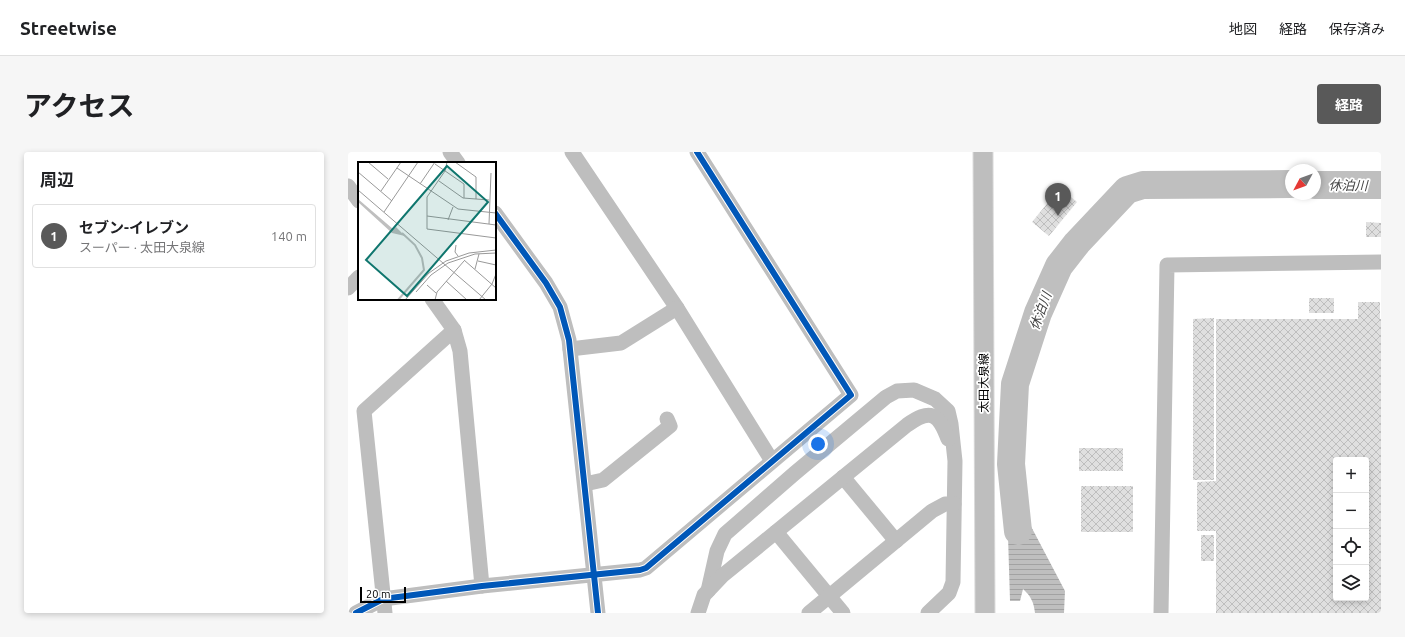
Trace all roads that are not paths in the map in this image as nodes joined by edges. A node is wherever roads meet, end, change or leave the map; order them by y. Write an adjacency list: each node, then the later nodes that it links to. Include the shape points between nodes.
1 (450, 152): 5 (street)
2 (572, 152): 13 (street)
3 (697, 152): 18 (street, via 851,395)
4 (983, 152): 35 (main road, 太田大泉線)
5 (457, 162)
6 (348, 186): 7 (street)
7 (358, 200)
8 (496, 214): 15 (street, via 546,283 560,307)
9 (1381, 262): 36 (street, via 1167,265)
10 (358, 278): 11 (street)
11 (348, 288)
12 (433, 300): 14 (street)
13 (677, 308): 15 (street, via 621,343); 18 (street)
14 (454, 330): 25 (street, via 460,351); 28 (street, via 364,411)
15 (570, 349): 20 (street)
16 (667, 419): 20 (street, via 670,426 603,480)
17 (953, 451): 19 (street, via 944,427 938,419 929,414 921,415); 21 (street); 26 (street, via 948,412 935,399 914,390 897,391 886,397 725,534 717,551)
18 (772, 461): 24 (street, via 646,568)
19 (842, 477): 22 (street); 23 (street)
20 (585, 484): 24 (street)
21 (954, 504): 23 (street, via 946,504 932,511); 34 (street, via 953,582 949,593)
22 (776, 532): 26 (street, via 722,576); 27 (street)
23 (896, 541): 27 (street)
24 (595, 576): 25 (street); 30 (street)
25 (482, 586): 28 (street)
26 (708, 591): 31 (street)
27 (829, 596): 32 (street); 33 (street)
28 (384, 606): 29 (street)
29 (356, 613)
30 (598, 613)
31 (698, 613)
32 (809, 613)
33 (843, 613)
34 (928, 613)
35 (985, 613)
36 (1161, 613)

